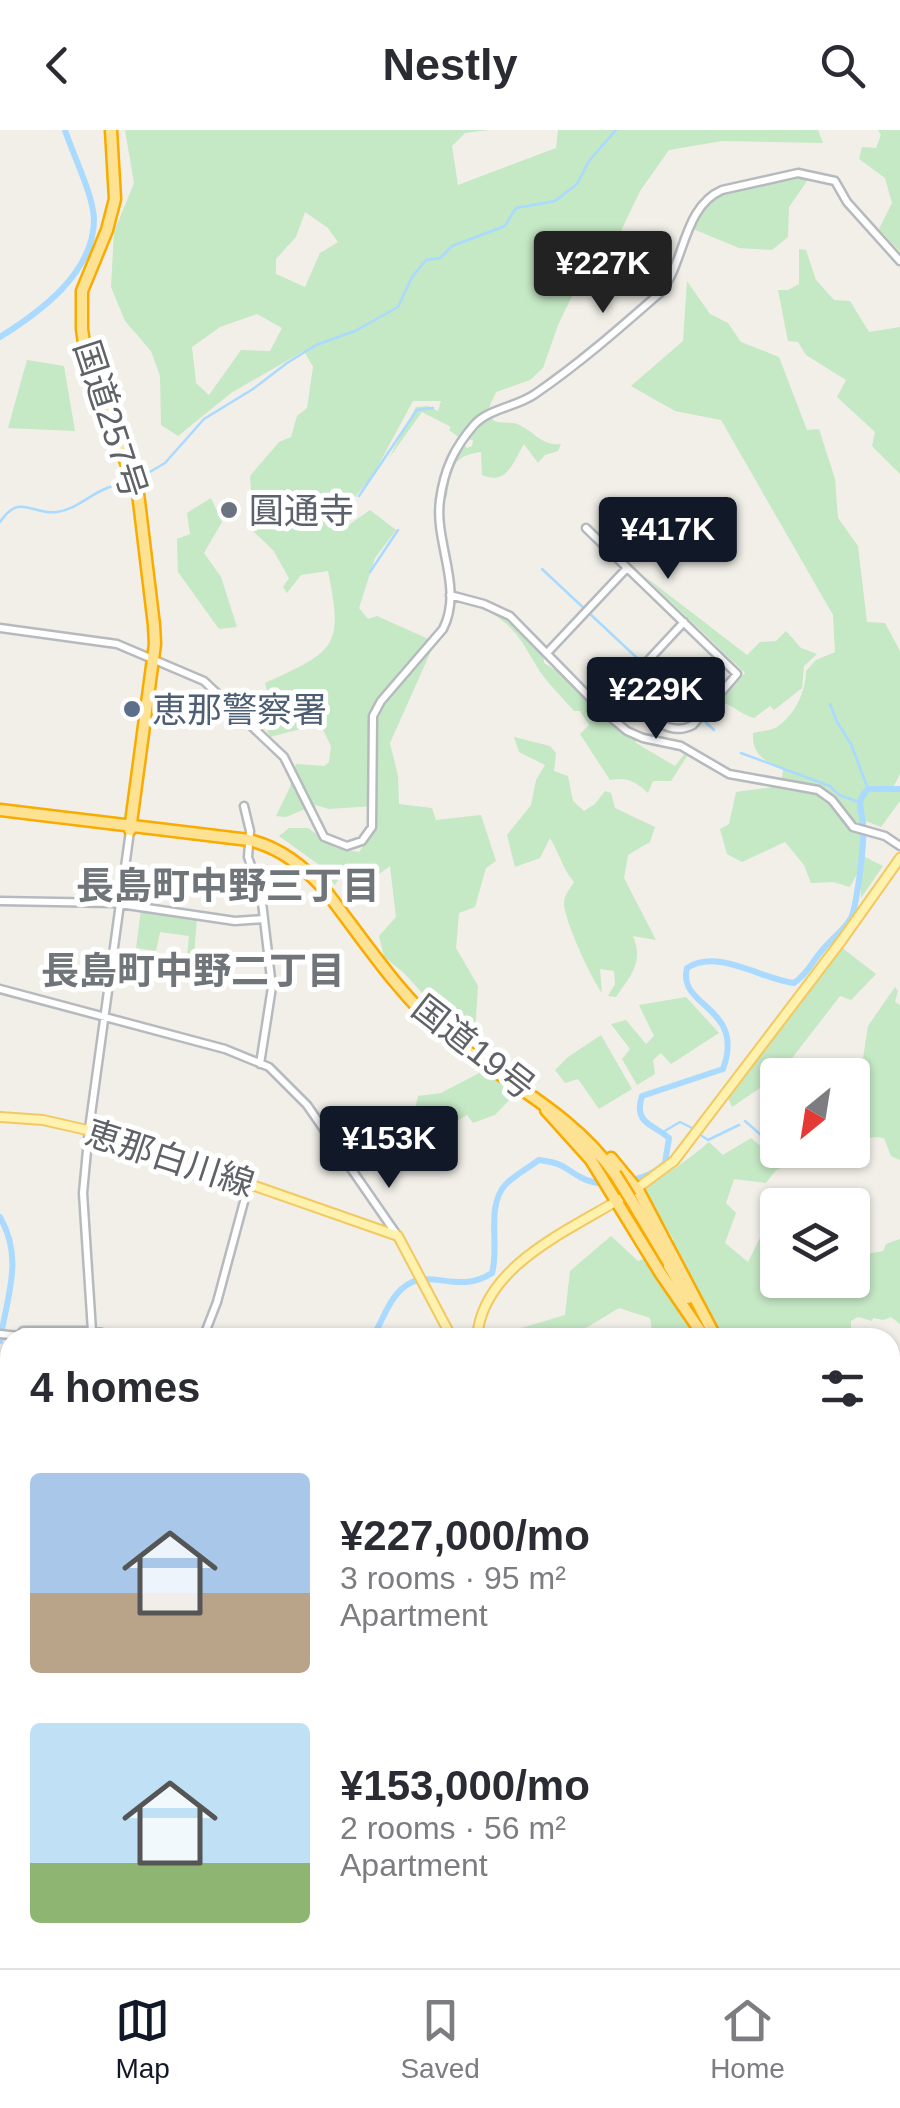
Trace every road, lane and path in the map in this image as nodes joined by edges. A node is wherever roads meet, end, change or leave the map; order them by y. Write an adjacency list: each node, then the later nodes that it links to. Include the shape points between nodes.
1 (111, 130): 9 (highway, 国道257号, via 115,200 82,291 82,329 87,364 134,480 154,625)
2 (900, 261): 5 (street, via 835,182 798,173 711,195 658,295 535,394 484,416 453,452 439,505)
3 (586, 528): 4 (street)
4 (627, 568): 6 (street); 8 (street)
5 (450, 596): 8 (street, via 510,616); 9 (street, via 442,629 373,716 372,826 362,841 347,846 324,836 284,757 222,696 204,681)
6 (684, 622): 10 (street); 10 (street, via 737,674 735,681 686,729 660,725)
7 (0, 628): 9 (street, via 114,643)
8 (547, 653): 11 (street)
9 (151, 660): 14 (highway, 国道257号)
10 (621, 689): 11 (street)
11 (602, 710): 16 (street, via 637,736 681,746 729,774 822,792 854,827)
12 (244, 806): 15 (street)
13 (0, 814): 14 (highway, 国道19号)
14 (130, 828): 15 (highway, 国道19号); 19 (street)
15 (249, 843): 20 (street); 24 (highway, 国道19号, via 284,860 322,892 430,1024)
16 (900, 846)
17 (900, 858): 28 (main road, via 674,1161)
18 (0, 901): 19 (street)
19 (120, 904): 20 (street); 22 (street)
20 (264, 919): 23 (street, via 272,988)
21 (0, 988): 22 (street)
22 (106, 1015): 23 (street); 26 (street)
23 (260, 1064): 29 (street, via 307,1105)
24 (539, 1101): 28 (highway, via 588,1134); 28 (highway, 国道19号, bridge, via 583,1136 609,1178)
25 (0, 1117): 26 (main road, 恵那白川線)
26 (89, 1129): 27 (main road, 恵那白川線); 30 (street, via 83,1193)
27 (249, 1183): 29 (main road, 恵那白川線); 31 (street)
28 (629, 1191): 33 (main road, via 508,1271 484,1304); 34 (highway, 国道19号)
29 (398, 1236): 32 (main road)
30 (92, 1328)
31 (207, 1328)
32 (447, 1328)
33 (479, 1328)
34 (706, 1328)

